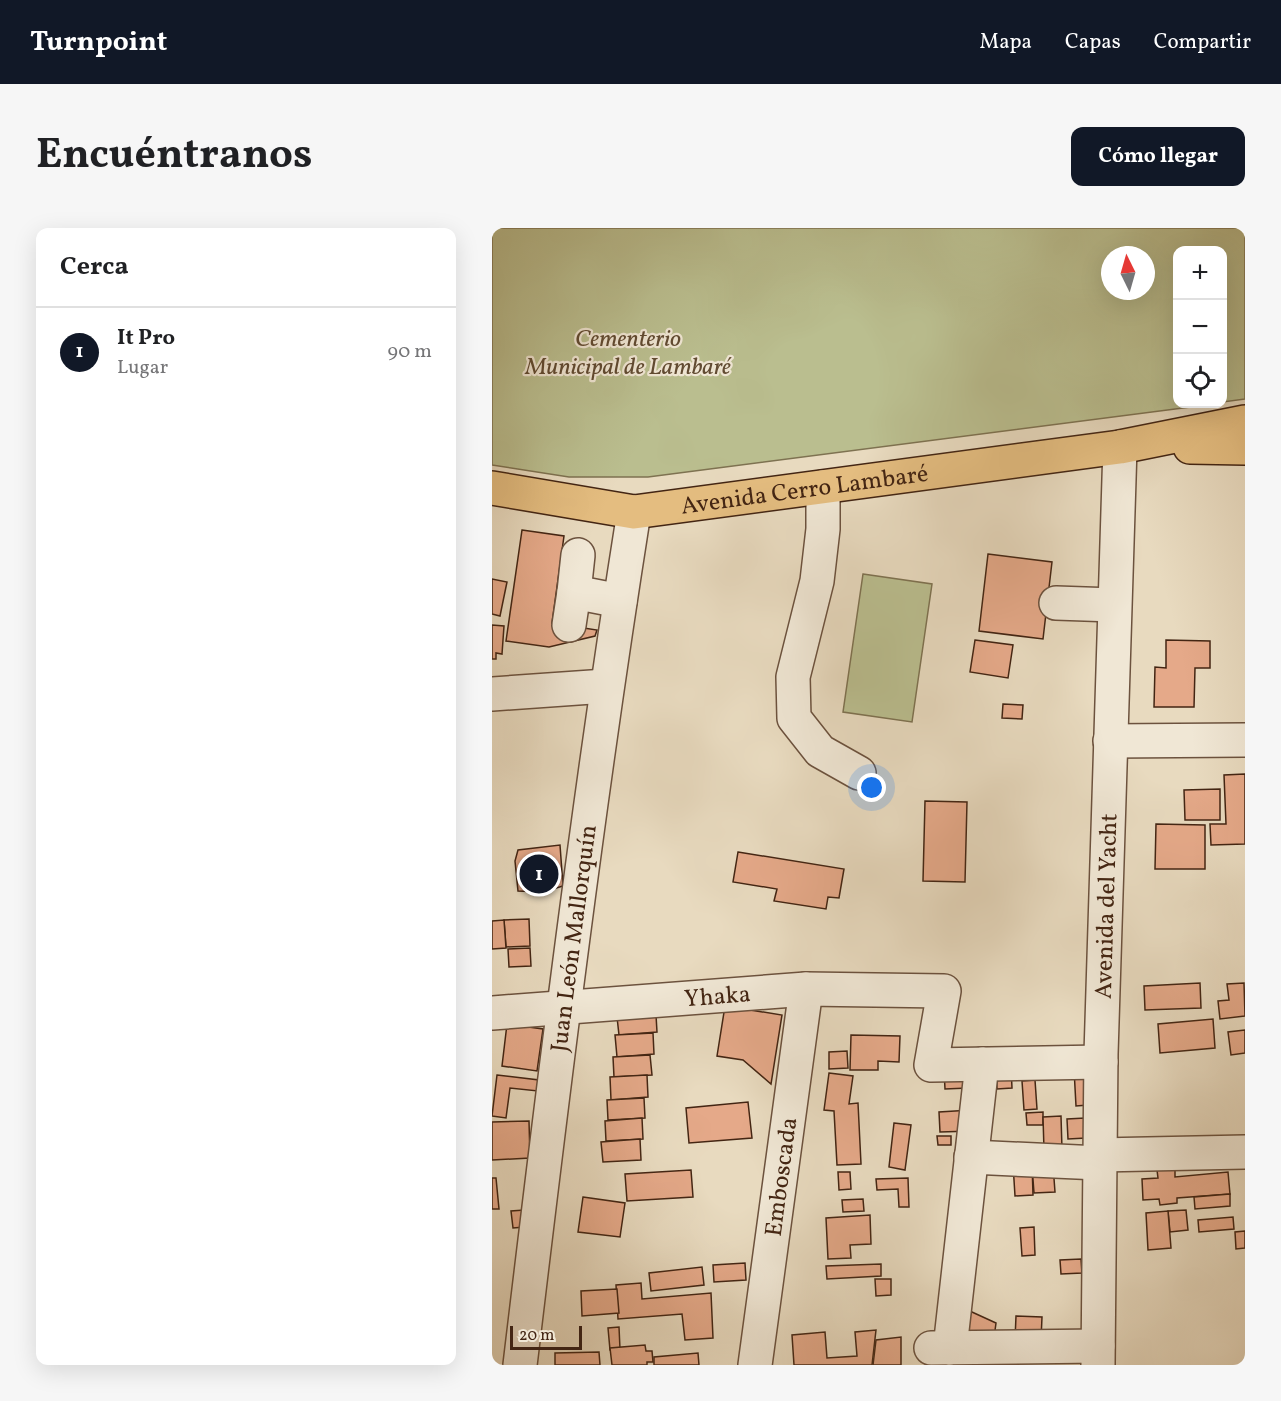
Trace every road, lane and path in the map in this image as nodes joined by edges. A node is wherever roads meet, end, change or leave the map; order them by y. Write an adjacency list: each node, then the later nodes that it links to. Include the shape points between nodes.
1 (1245, 422): 2 (main road, Avenida Cerro Lambaré)
2 (1120, 447): 3 (main road, Avenida Cerro Lambaré); 4 (main road, Avenida Cerro Lambaré); 11 (street, Avenida del Yacht)
3 (1245, 448)
4 (823, 487): 6 (main road, Avenida Cerro Lambaré); 17 (street, via 817,581 793,677 794,718 820,751)
5 (492, 488): 6 (main road, Avenida Cerro Lambaré)
6 (634, 512): 9 (street, Juan León Mallorquín)
7 (578, 555): 8 (street)
8 (574, 592): 9 (street); 12 (street)
9 (620, 601): 13 (street, Juan León Mallorquín)
10 (1056, 603): 11 (street)
11 (1114, 605): 16 (street, Avenida del Yacht)
12 (569, 625)
13 (606, 686): 14 (street); 19 (street, Juan León Mallorquín)
14 (492, 694)
15 (1245, 740): 16 (street)
16 (1110, 741): 21 (street, Avenida del Yacht)
17 (859, 772)
18 (806, 988): 19 (street, Yhaka); 22 (street, Yhaka, via 944,991 931,1065); 28 (street, Emboscada)
19 (562, 1007): 20 (street, Yhaka); 27 (street, Juan León Mallorquín)
20 (492, 1013)
21 (1101, 1062): 22 (street); 25 (street, Avenida del Yacht)
22 (982, 1064): 24 (street)
23 (1245, 1152): 25 (street)
24 (971, 1157): 25 (street); 26 (street, via 940,1348)
25 (1099, 1159): 26 (street, Avenida del Yacht)
26 (1098, 1356)
27 (519, 1365)
28 (755, 1365)

